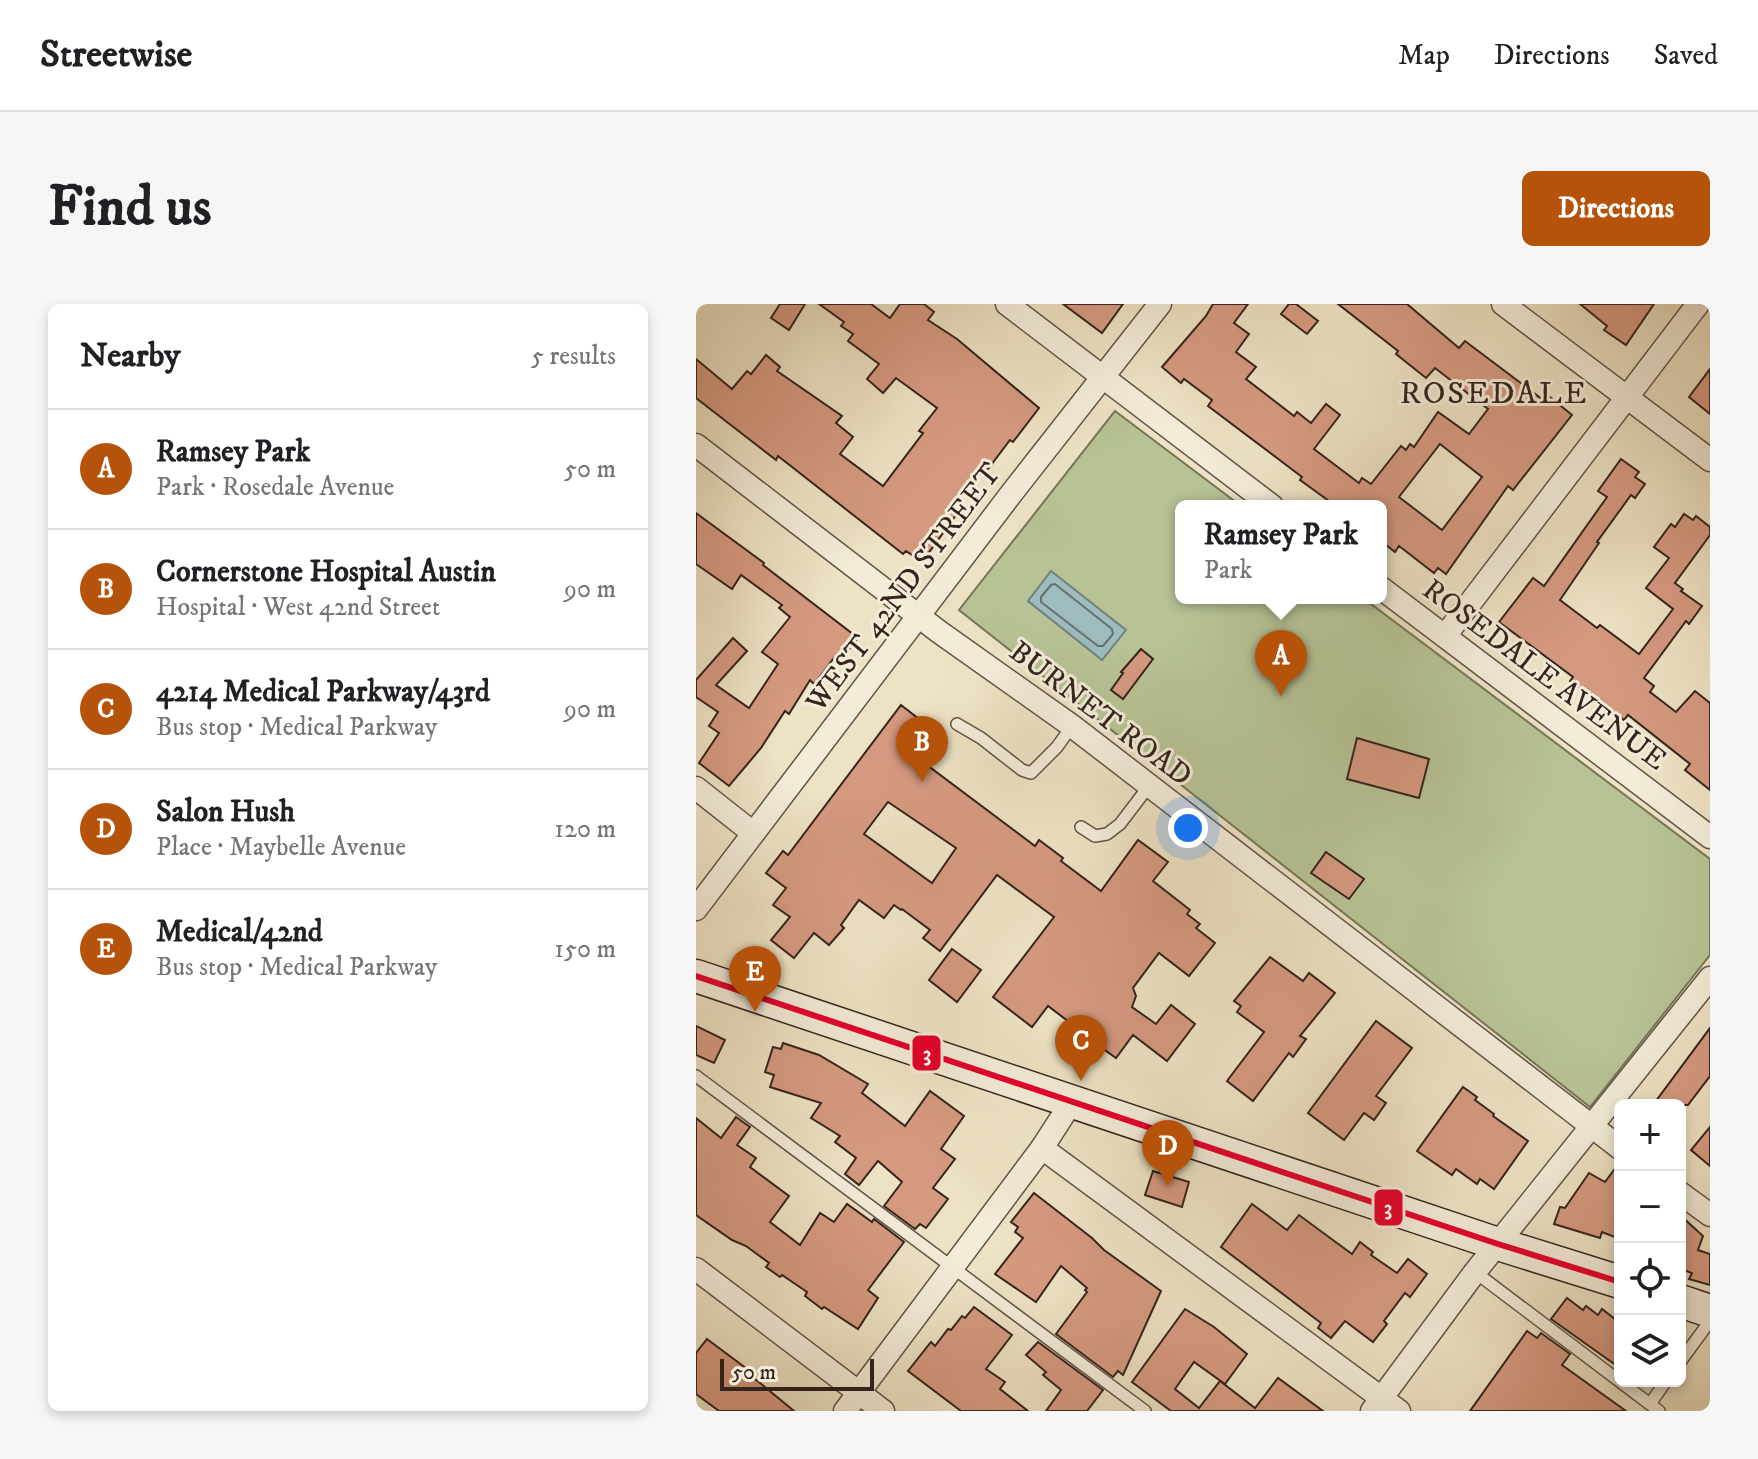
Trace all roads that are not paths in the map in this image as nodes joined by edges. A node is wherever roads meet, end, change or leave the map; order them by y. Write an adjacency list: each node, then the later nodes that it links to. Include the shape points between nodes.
1 (1007, 304): 5 (street)
2 (1160, 304): 5 (street, WEST 42ND STREET)
3 (1503, 304): 6 (street)
4 (1698, 304): 6 (street)
5 (1102, 379): 9 (street); 11 (street, WEST 42ND STREET)
6 (1626, 397): 8 (street); 12 (street)
7 (696, 445): 11 (street, BURNET ROAD)
8 (1710, 460)
9 (1264, 500)
10 (1387, 592): 12 (street, ROSEDALE AVENUE)
11 (919, 615): 14 (street, BURNET ROAD); 18 (street, WEST 42ND STREET)
12 (1445, 636): 19 (street, ROSEDALE AVENUE)
13 (957, 724): 14 (lane, via 1031,773)
14 (1072, 726): 15 (street, BURNET ROAD)
15 (1149, 786): 17 (lane, via 1113,831 1095,836); 25 (street, BURNET ROAD)
16 (696, 788): 18 (street)
17 (1081, 827)
18 (753, 833): 20 (street, WEST 42ND STREET)
19 (1710, 837)
20 (698, 904)
21 (696, 976): 24 (street)
22 (1710, 978): 25 (street)
23 (696, 1076): 31 (lane)
24 (1073, 1100): 27 (street); 30 (street)
25 (1592, 1127): 26 (street, BURNET ROAD); 30 (street)
26 (1614, 1144)
27 (1042, 1148): 31 (street); 41 (street)
28 (1686, 1197): 29 (street)
29 (1710, 1215)
30 (1498, 1244): 33 (street); 34 (street)
31 (952, 1268): 40 (street); 44 (lane)
32 (696, 1269): 40 (street)
33 (1475, 1272): 41 (street); 42 (lane)
34 (1614, 1280)
35 (1686, 1303): 36 (street)
36 (1710, 1311)
37 (1710, 1321): 38 (lane)
38 (1686, 1354)
39 (1663, 1387): 42 (lane)
40 (852, 1402): 43 (street)
41 (1384, 1407)
42 (1654, 1407)
43 (883, 1411)
44 (1145, 1411)

